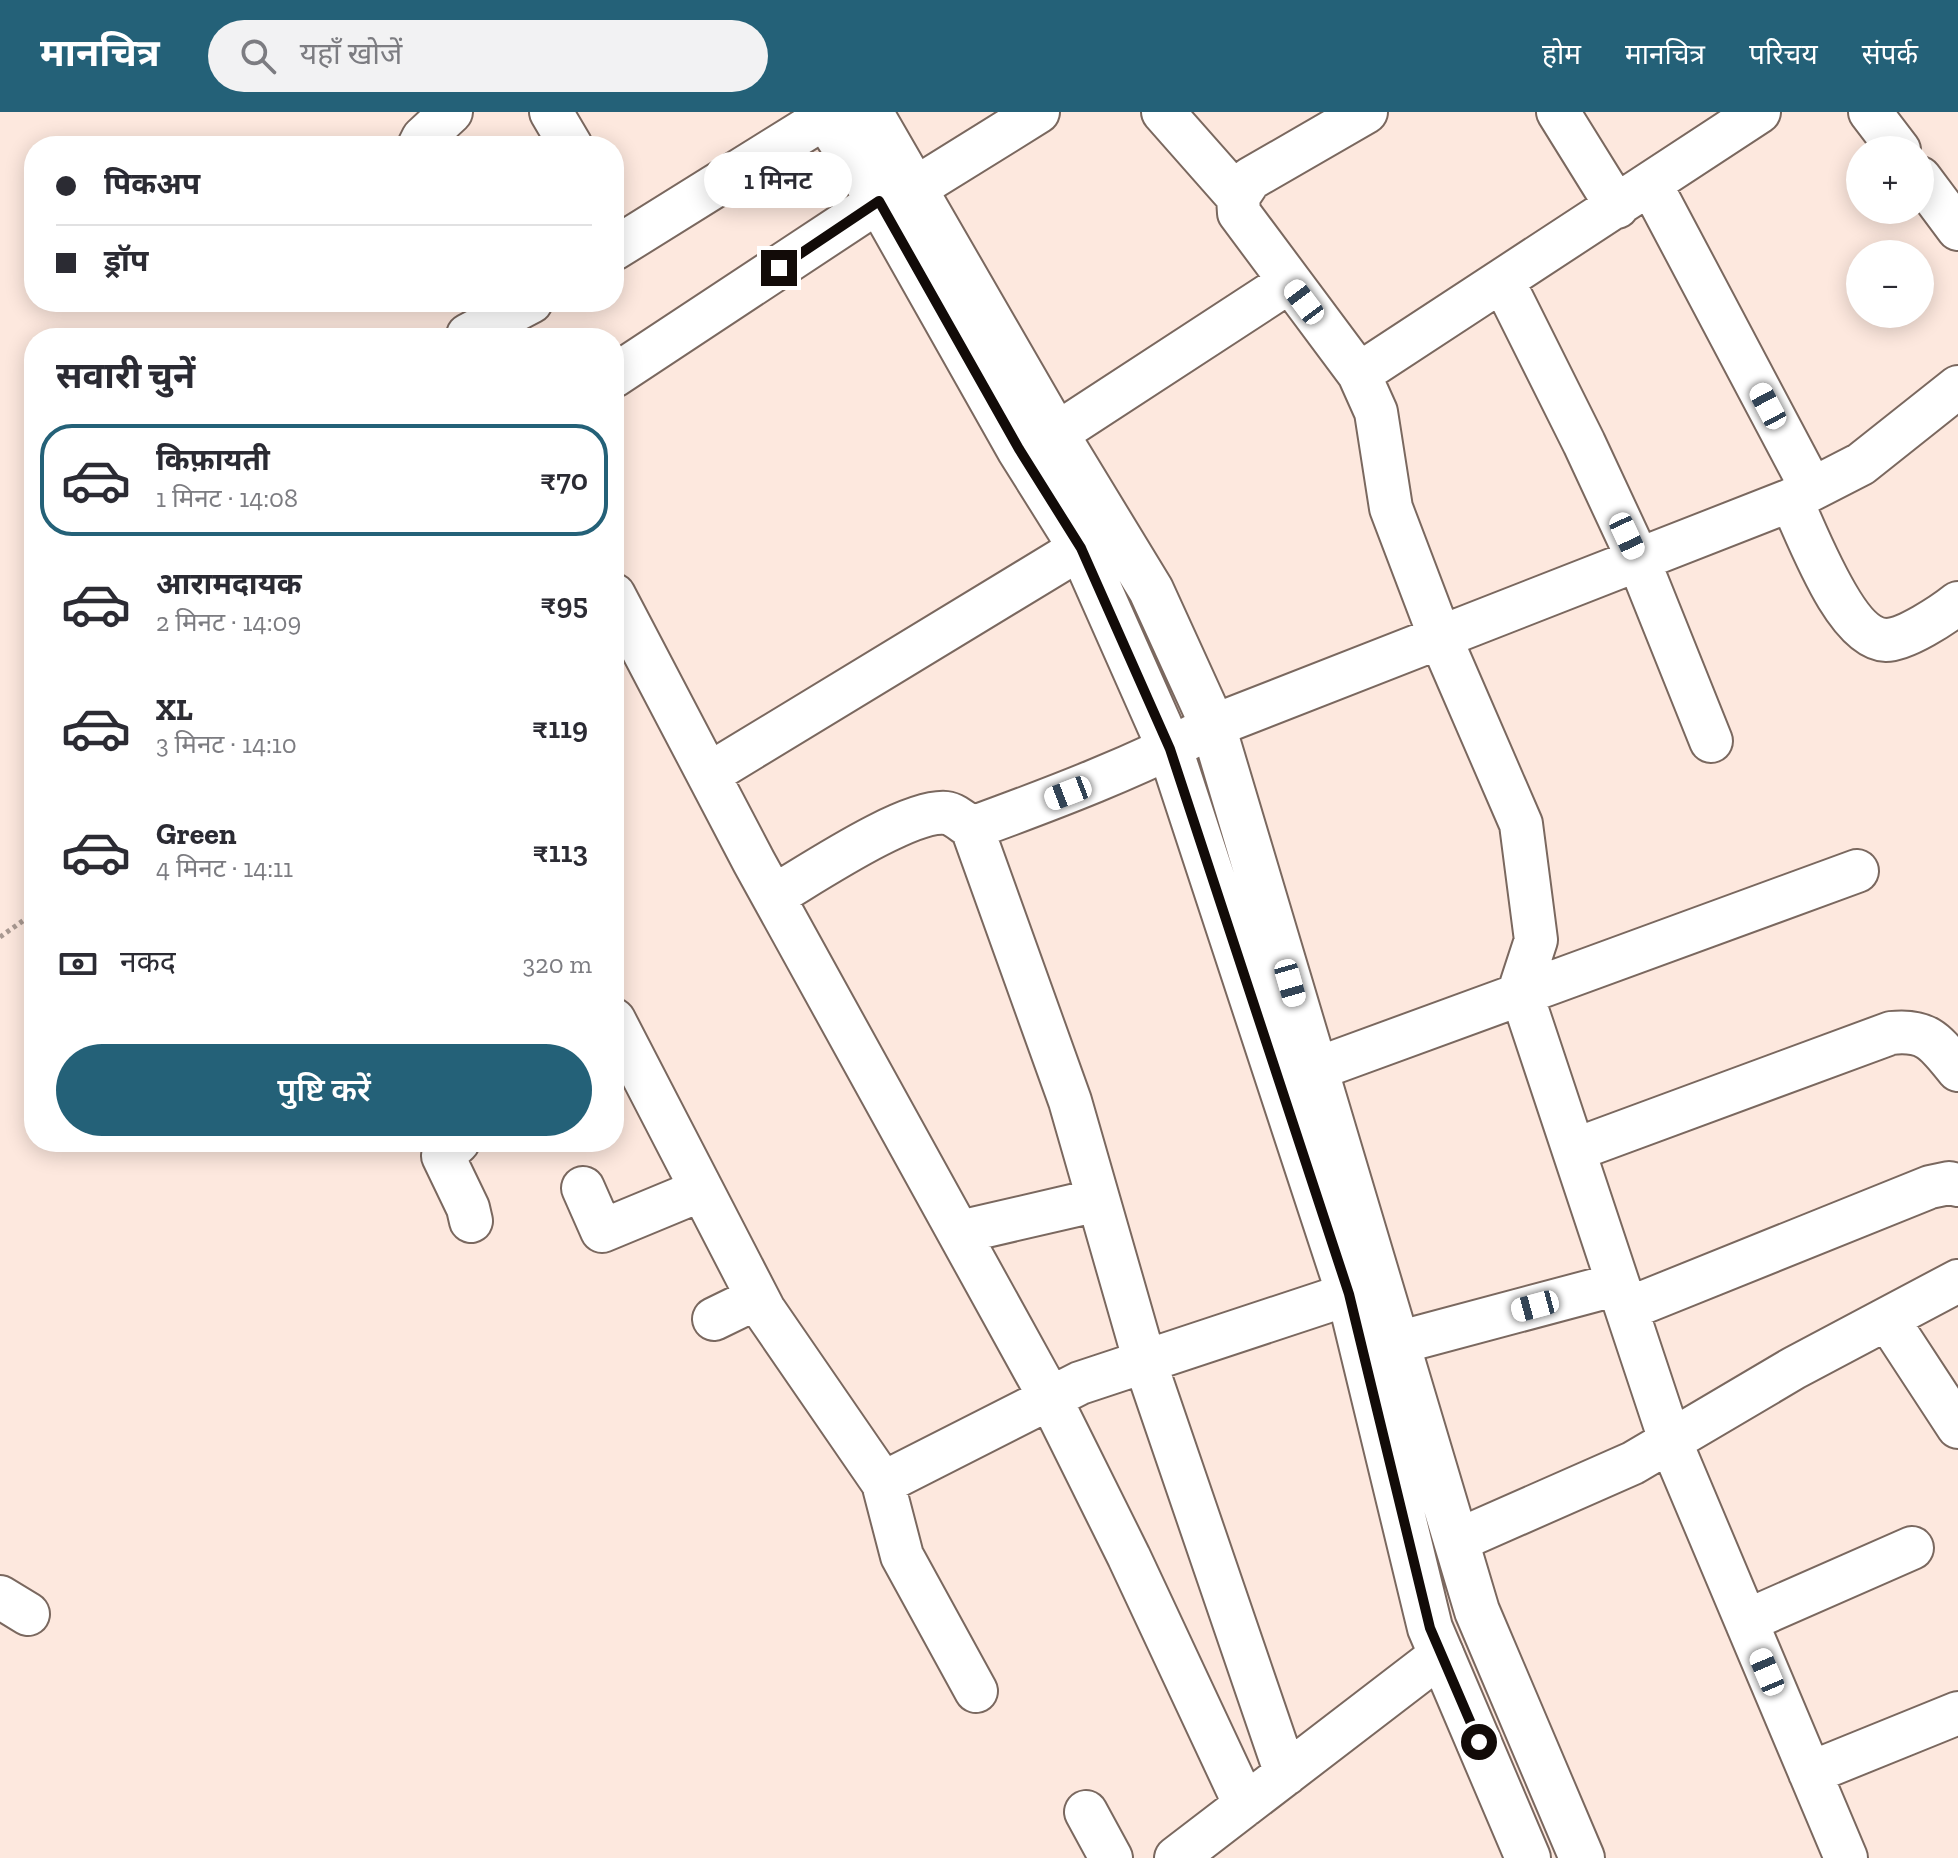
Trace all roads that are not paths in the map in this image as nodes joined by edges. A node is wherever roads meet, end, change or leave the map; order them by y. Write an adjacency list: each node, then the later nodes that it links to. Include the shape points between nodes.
1 (451, 112): 11 (street)
2 (551, 112): 12 (street)
3 (870, 112): 14 (main road)
4 (1038, 112): 14 (street)
5 (1163, 112): 16 (street)
6 (1366, 112): 16 (street, via 1273,163 1250,179)
7 (1558, 112): 15 (street)
8 (1759, 112): 15 (street)
9 (1870, 112): 13 (street)
10 (824, 115): 14 (main road); 19 (street)
11 (425, 136)
12 (565, 136)
13 (1888, 136)
14 (897, 195): 24 (street); 27 (main road)
15 (1634, 196): 20 (street); 28 (street)
16 (1238, 197): 21 (street, via 1239,213)
17 (1934, 197): 18 (street)
18 (1958, 229)
19 (624, 232)
20 (1503, 281): 25 (street); 30 (street)
21 (1289, 282): 25 (street); 27 (street)
22 (502, 312): 23 (street)
23 (464, 325)
24 (624, 370)
25 (1359, 374): 33 (street, via 1376,412 1391,508)
26 (1958, 387): 28 (street, via 1861,464)
27 (1037, 442): 29 (main road)
28 (1801, 494): 30 (street); 32 (street, via 1844,609 1863,631 1886,640)
29 (1096, 536): 34 (main road, via 1151,590); 36 (main road); 37 (street)
30 (1638, 559): 33 (street); 35 (street)
31 (624, 614): 37 (street)
32 (1954, 615)
33 (1440, 637): 34 (street); 41 (street, via 1521,824 1536,940 1520,989)
34 (1213, 726): 36 (street); 43 (main road)
35 (1711, 741)
36 (1170, 749): 38 (street); 54 (main road)
37 (709, 774): 40 (street)
38 (972, 828): 40 (street, via 949,813 927,813); 50 (street, via 1070,1101)
39 (1857, 871): 41 (street)
40 (774, 896): 52 (street)
41 (1523, 996): 43 (street); 45 (street)
42 (624, 1054): 49 (street)
43 (1316, 1069): 54 (main road)
44 (1958, 1070): 45 (street, via 1924,1035 1891,1033)
45 (1574, 1150): 55 (street)
46 (447, 1152): 51 (street, via 443,1156)
47 (1958, 1185): 55 (street, via 1930,1187)
48 (583, 1188): 49 (street, via 602,1231)
49 (701, 1190): 56 (street)
50 (1098, 1200): 52 (street); 60 (street)
51 (471, 1221)
52 (960, 1232): 61 (street)
53 (1958, 1281): 58 (street)
54 (1366, 1293): 59 (main road); 60 (street); 68 (main road, via 1430,1628)
55 (1622, 1296): 59 (street); 63 (street)
56 (757, 1298): 57 (street); 64 (street)
57 (714, 1319)
58 (1888, 1320): 62 (street); 63 (street, via 1794,1368)
59 (1397, 1343): 65 (main road)
60 (1145, 1362): 61 (street); 72 (street)
61 (1050, 1398): 64 (street); 73 (street)
62 (1958, 1427)
63 (1671, 1443): 65 (street, via 1576,1491); 67 (street)
64 (883, 1483): 69 (street, via 902,1556)
65 (1456, 1541): 78 (main road, via 1477,1611)
66 (1912, 1548): 67 (street)
67 (1746, 1621): 71 (street)
68 (1442, 1654): 72 (street); 77 (main road)
69 (976, 1691)
70 (1958, 1713): 71 (street)
71 (1810, 1773): 79 (street)
72 (1286, 1774): 73 (street)
73 (1245, 1805): 76 (street)
74 (1086, 1812): 75 (street)
75 (1111, 1858)
76 (1176, 1858)
77 (1528, 1858)
78 (1582, 1858)
79 (1846, 1858)

